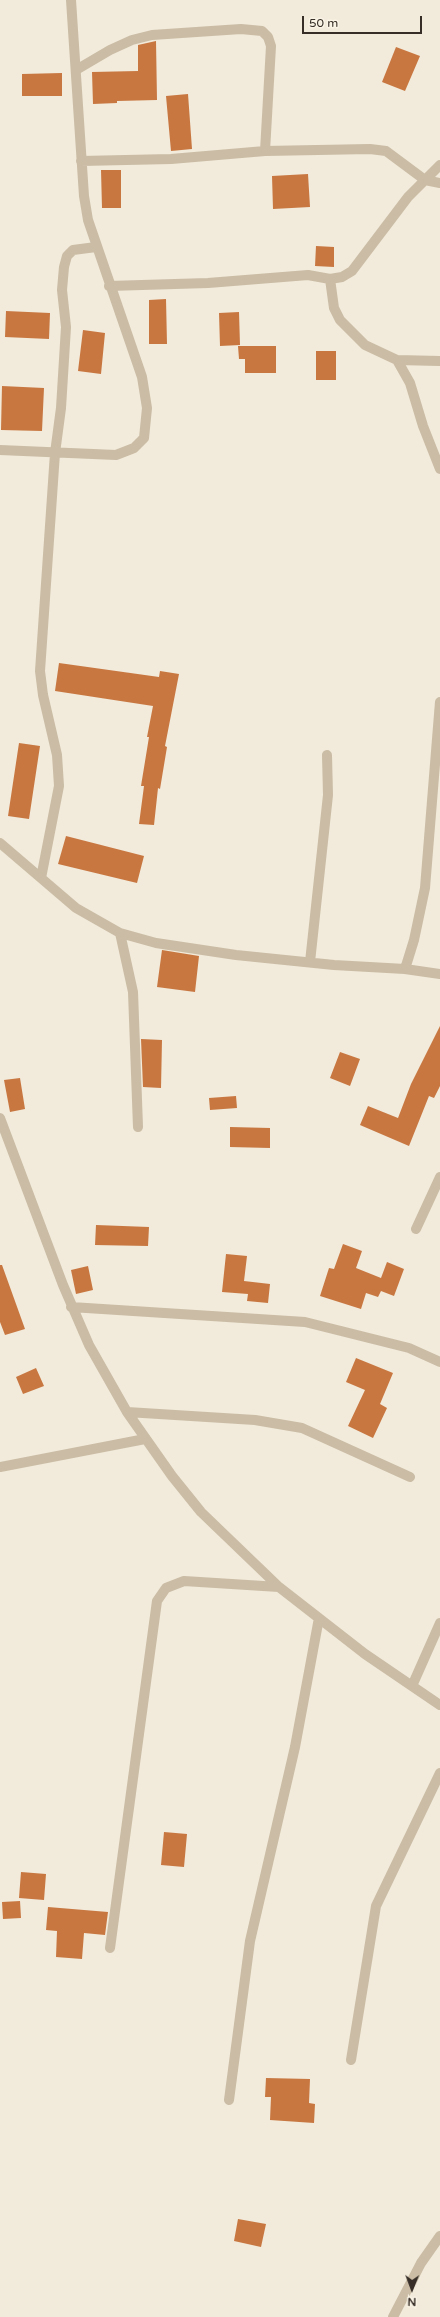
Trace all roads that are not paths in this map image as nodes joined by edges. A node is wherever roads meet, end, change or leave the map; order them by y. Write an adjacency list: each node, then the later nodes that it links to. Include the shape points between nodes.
1 (71, 0): 2 (street)
2 (76, 70): 3 (street, via 110,50 132,40 152,35 241,29 262,31 268,37 271,46); 4 (street)
3 (264, 151): 4 (street, via 171,159); 6 (street, via 386,151)
4 (81, 160): 8 (street, via 88,220)
5 (440, 165): 6 (street)
6 (425, 180): 7 (street); 9 (street, via 408,197 352,271 342,277)
7 (440, 183)
8 (96, 247): 10 (street); 16 (street, via 73,250 67,256 64,267 62,290 66,327 61,408)
9 (330, 279): 10 (street, via 308,276); 11 (street, via 334,308 340,320 365,345)
10 (109, 286): 16 (street, via 142,377 147,408 144,438 134,448 116,455)
11 (397, 360): 12 (street); 13 (street, via 410,383)
12 (440, 360)
13 (430, 444): 14 (street); 17 (street)
14 (440, 448)
15 (0, 450): 16 (street)
16 (55, 453): 21 (street, via 40,671 42,695 57,755 59,786)
17 (440, 469)
18 (440, 702): 24 (street, via 425,888)
19 (327, 755): 23 (street, via 328,795)
20 (0, 843): 21 (street)
21 (42, 878): 22 (street, via 76,908)
22 (120, 933): 23 (street, via 171,945 236,955); 27 (street, via 133,992)
23 (310, 962): 24 (street)
24 (405, 969): 25 (street)
25 (440, 974)
26 (0, 1118): 30 (street)
27 (138, 1127)
28 (440, 1177): 29 (street)
29 (416, 1229)
30 (71, 1307): 31 (street, via 304,1322 409,1348); 32 (street)
31 (440, 1362)
32 (127, 1412): 33 (street); 35 (street, via 255,1420 302,1428)
33 (145, 1439): 34 (street); 36 (street, via 201,1512)
34 (0, 1467)
35 (410, 1477)
36 (279, 1587): 37 (street); 42 (street, via 184,1581 166,1588 157,1600)
37 (319, 1618): 39 (street); 44 (street, via 295,1747 250,1941)
38 (440, 1623): 39 (street)
39 (412, 1686): 40 (street)
40 (440, 1705)
41 (440, 1773): 43 (street, via 376,1906)
42 (110, 1948)
43 (351, 2060)
44 (229, 2100)
45 (440, 2236): 46 (street, via 421,2263)
46 (393, 2317)

